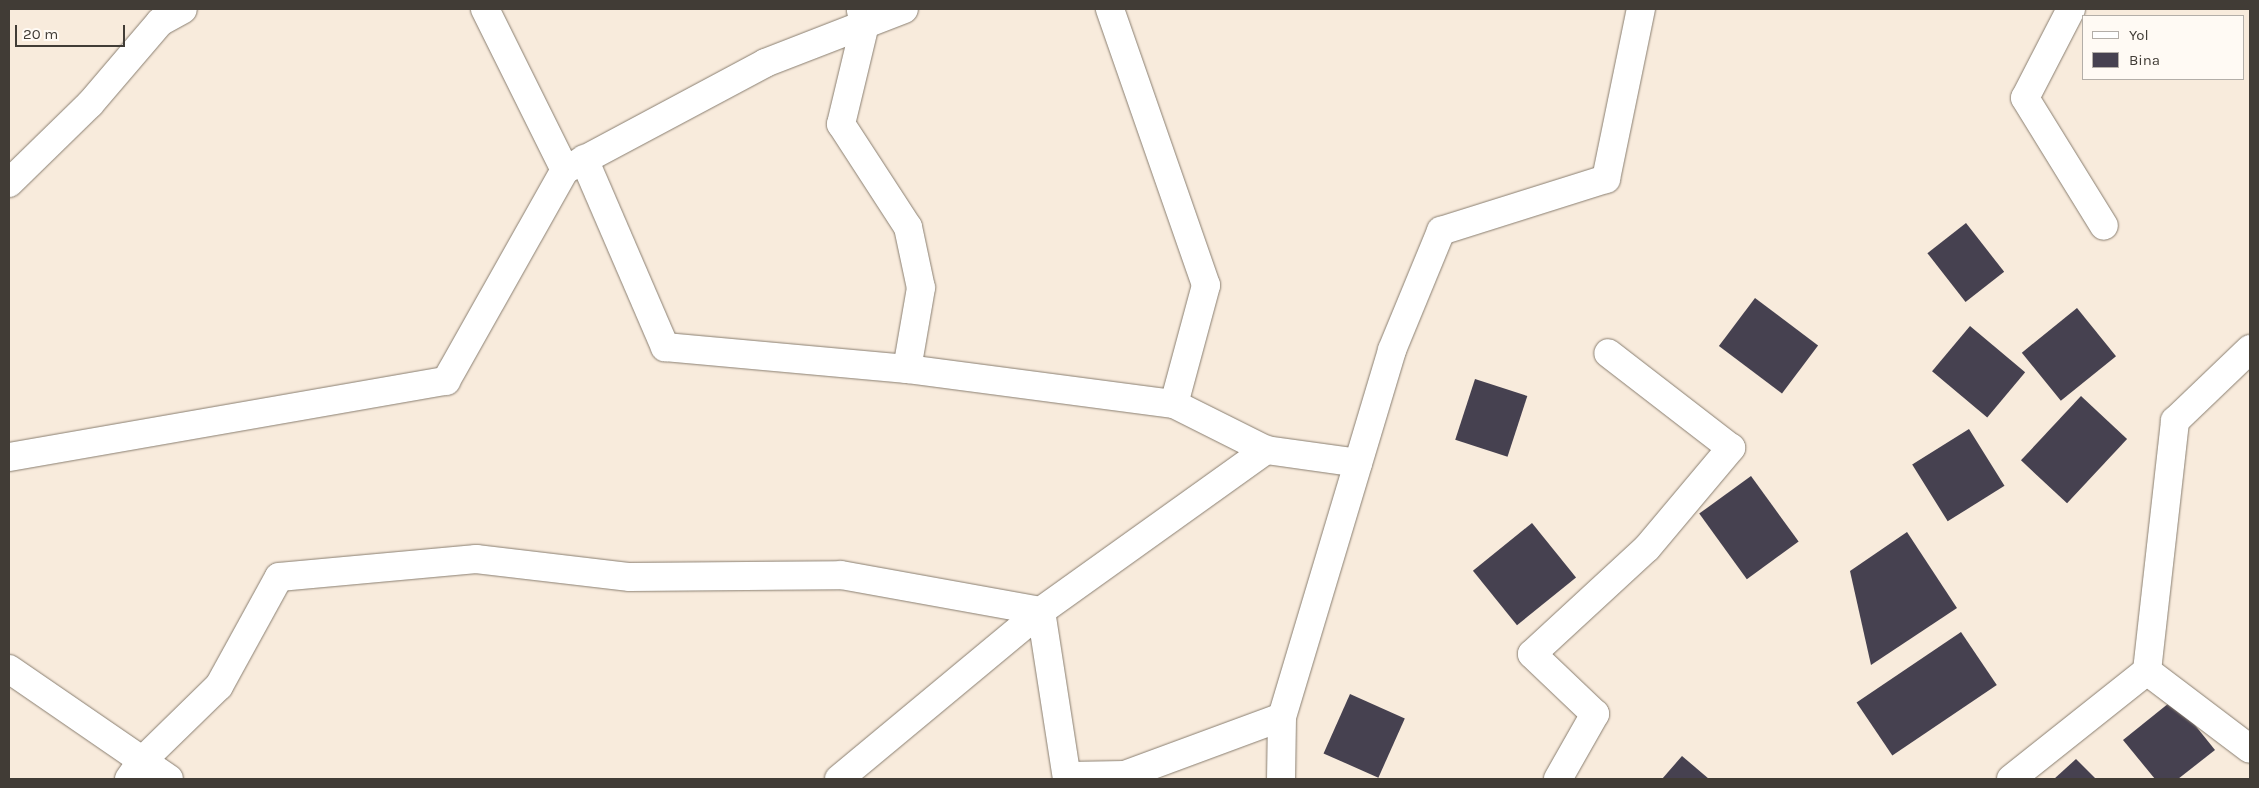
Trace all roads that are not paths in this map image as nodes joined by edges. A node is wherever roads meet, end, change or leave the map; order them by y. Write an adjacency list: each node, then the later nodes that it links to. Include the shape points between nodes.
1 (182, 9): 9 (street, via 160,22 90,104)
2 (485, 9): 8 (street)
3 (904, 9): 7 (street)
4 (1110, 9): 14 (street, via 1206,286)
5 (1641, 9): 17 (street, via 1606,179 1441,231 1392,350)
6 (2071, 9): 10 (street, via 2025,98)
7 (863, 16): 8 (street, via 765,63); 13 (street, via 842,124 908,226 921,288)
8 (574, 165): 13 (street, via 664,347); 16 (street, via 446,381)
9 (9, 183)
10 (2104, 226)
11 (2250, 349): 20 (street, via 2175,421)
12 (1608, 353): 28 (street, via 1730,448 1647,548 1532,654 1595,714)
13 (907, 369): 14 (street)
14 (1174, 404): 15 (street)
15 (1266, 450): 17 (street); 18 (street)
16 (9, 457)
17 (1358, 462): 21 (street)
18 (1041, 611): 23 (street, via 841,574 630,577 476,559 280,577 219,686); 24 (street); 26 (street)
19 (9, 669): 23 (street)
20 (2147, 671): 22 (street); 29 (street)
21 (1282, 717): 24 (street, via 1125,775); 27 (street)
22 (2250, 749)
23 (135, 771): 25 (street)
24 (1068, 778)
25 (169, 779)
26 (839, 779)
27 (1282, 779)
28 (1558, 779)
29 (2011, 779)

